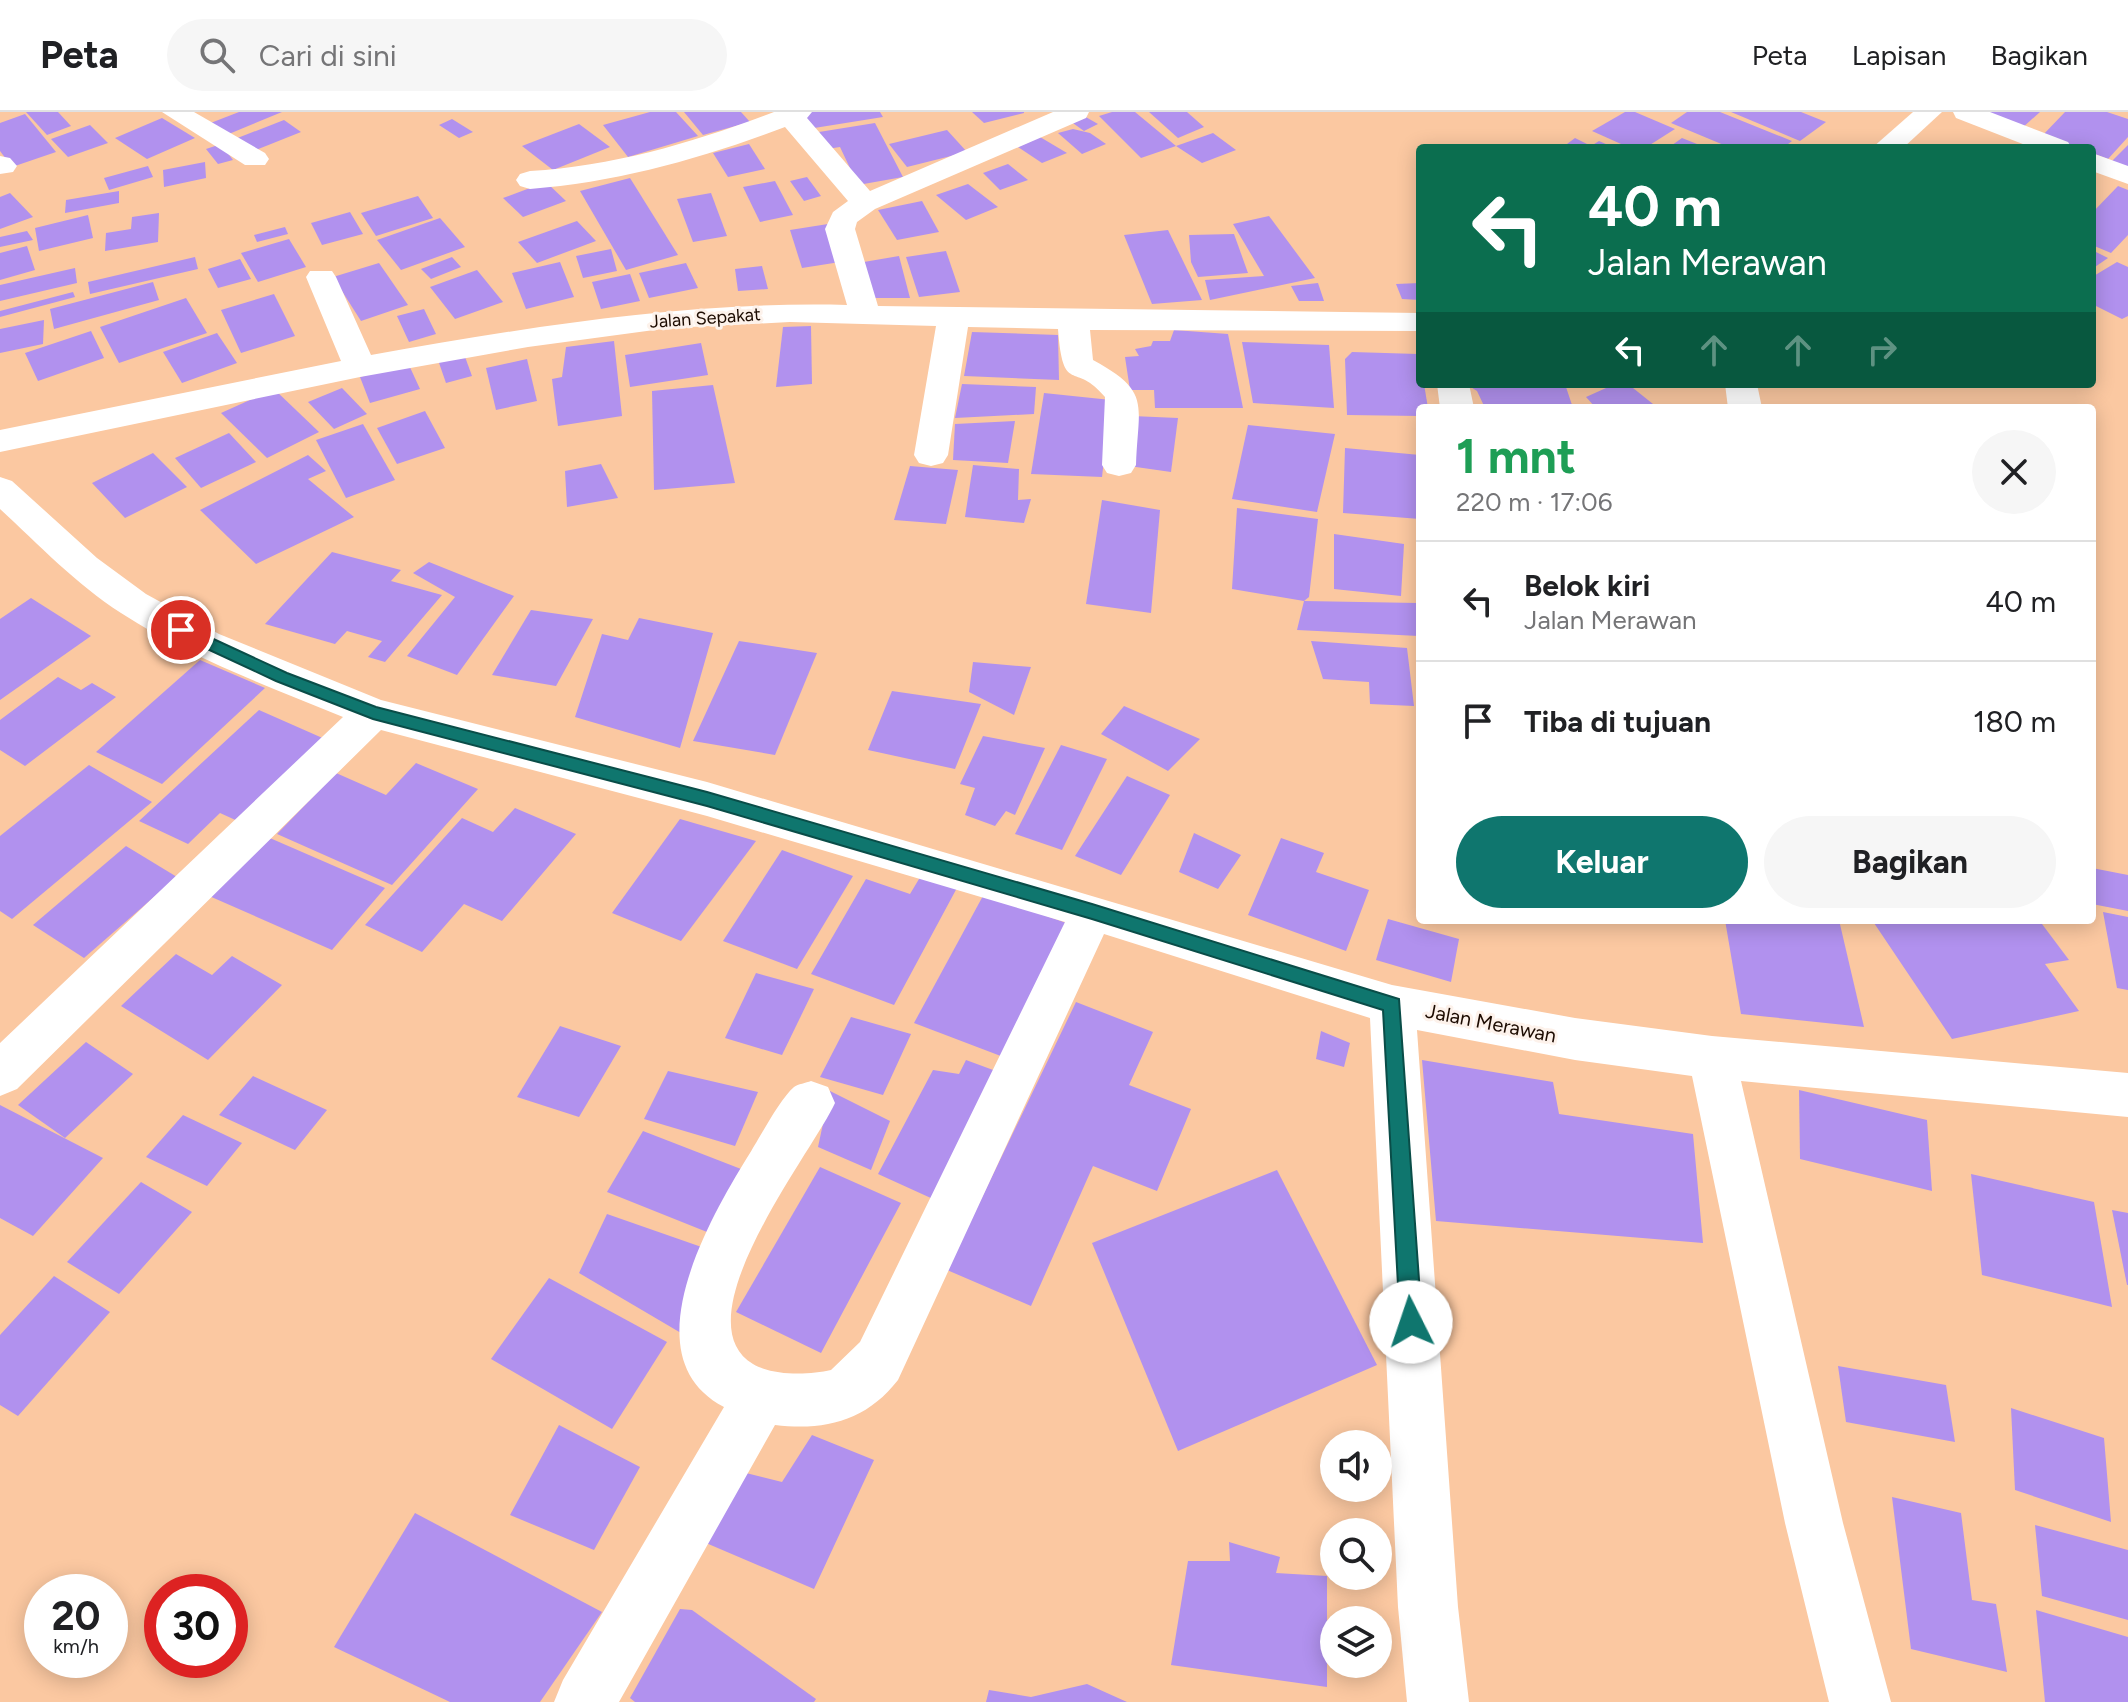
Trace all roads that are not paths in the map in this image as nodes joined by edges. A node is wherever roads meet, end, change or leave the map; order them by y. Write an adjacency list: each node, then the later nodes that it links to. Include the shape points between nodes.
1 (175, 112): 8 (street)
2 (1076, 112): 12 (street)
3 (1929, 112): 6 (street)
4 (1966, 112): 7 (street)
5 (795, 114): 11 (street, via 642,163); 12 (street)
6 (1891, 144)
7 (2048, 144)
8 (255, 159)
9 (2096, 163): 10 (street)
10 (2128, 176)
11 (530, 180)
12 (865, 203): 14 (street, via 843,218 840,229)
13 (321, 277): 18 (street)
14 (865, 314): 15 (street, Jalan Sepakat); 18 (street, Jalan Sepakat, via 727,314 617,324)
15 (954, 315): 16 (street, Jalan Sepakat); 20 (street)
16 (1073, 320): 17 (street, Jalan Sepakat); 21 (street, via 1077,365 1116,386 1122,396)
17 (1416, 322)
18 (360, 367): 19 (street, Jalan Sepakat)
19 (0, 441)
20 (931, 455)
21 (1119, 465)
22 (0, 490): 23 (street, Jalan Merawan, via 84,567 133,603 205,644)
23 (373, 713): 24 (street, Jalan Merawan, via 707,799); 27 (street)
24 (1092, 912): 25 (street, Jalan Merawan); 30 (street, via 874,1369 841,1396 809,1401)
25 (1392, 1005): 26 (street, Jalan Merawan, via 1575,1039); 32 (street)
26 (1712, 1057): 28 (street, Jalan Merawan); 33 (street, via 1814,1523)
27 (0, 1074)
28 (2128, 1095)
29 (811, 1103): 30 (street, via 741,1218 715,1270 707,1303 704,1330 716,1369)
30 (761, 1396): 31 (street)
31 (585, 1702)
32 (1438, 1702)
33 (1860, 1702)

